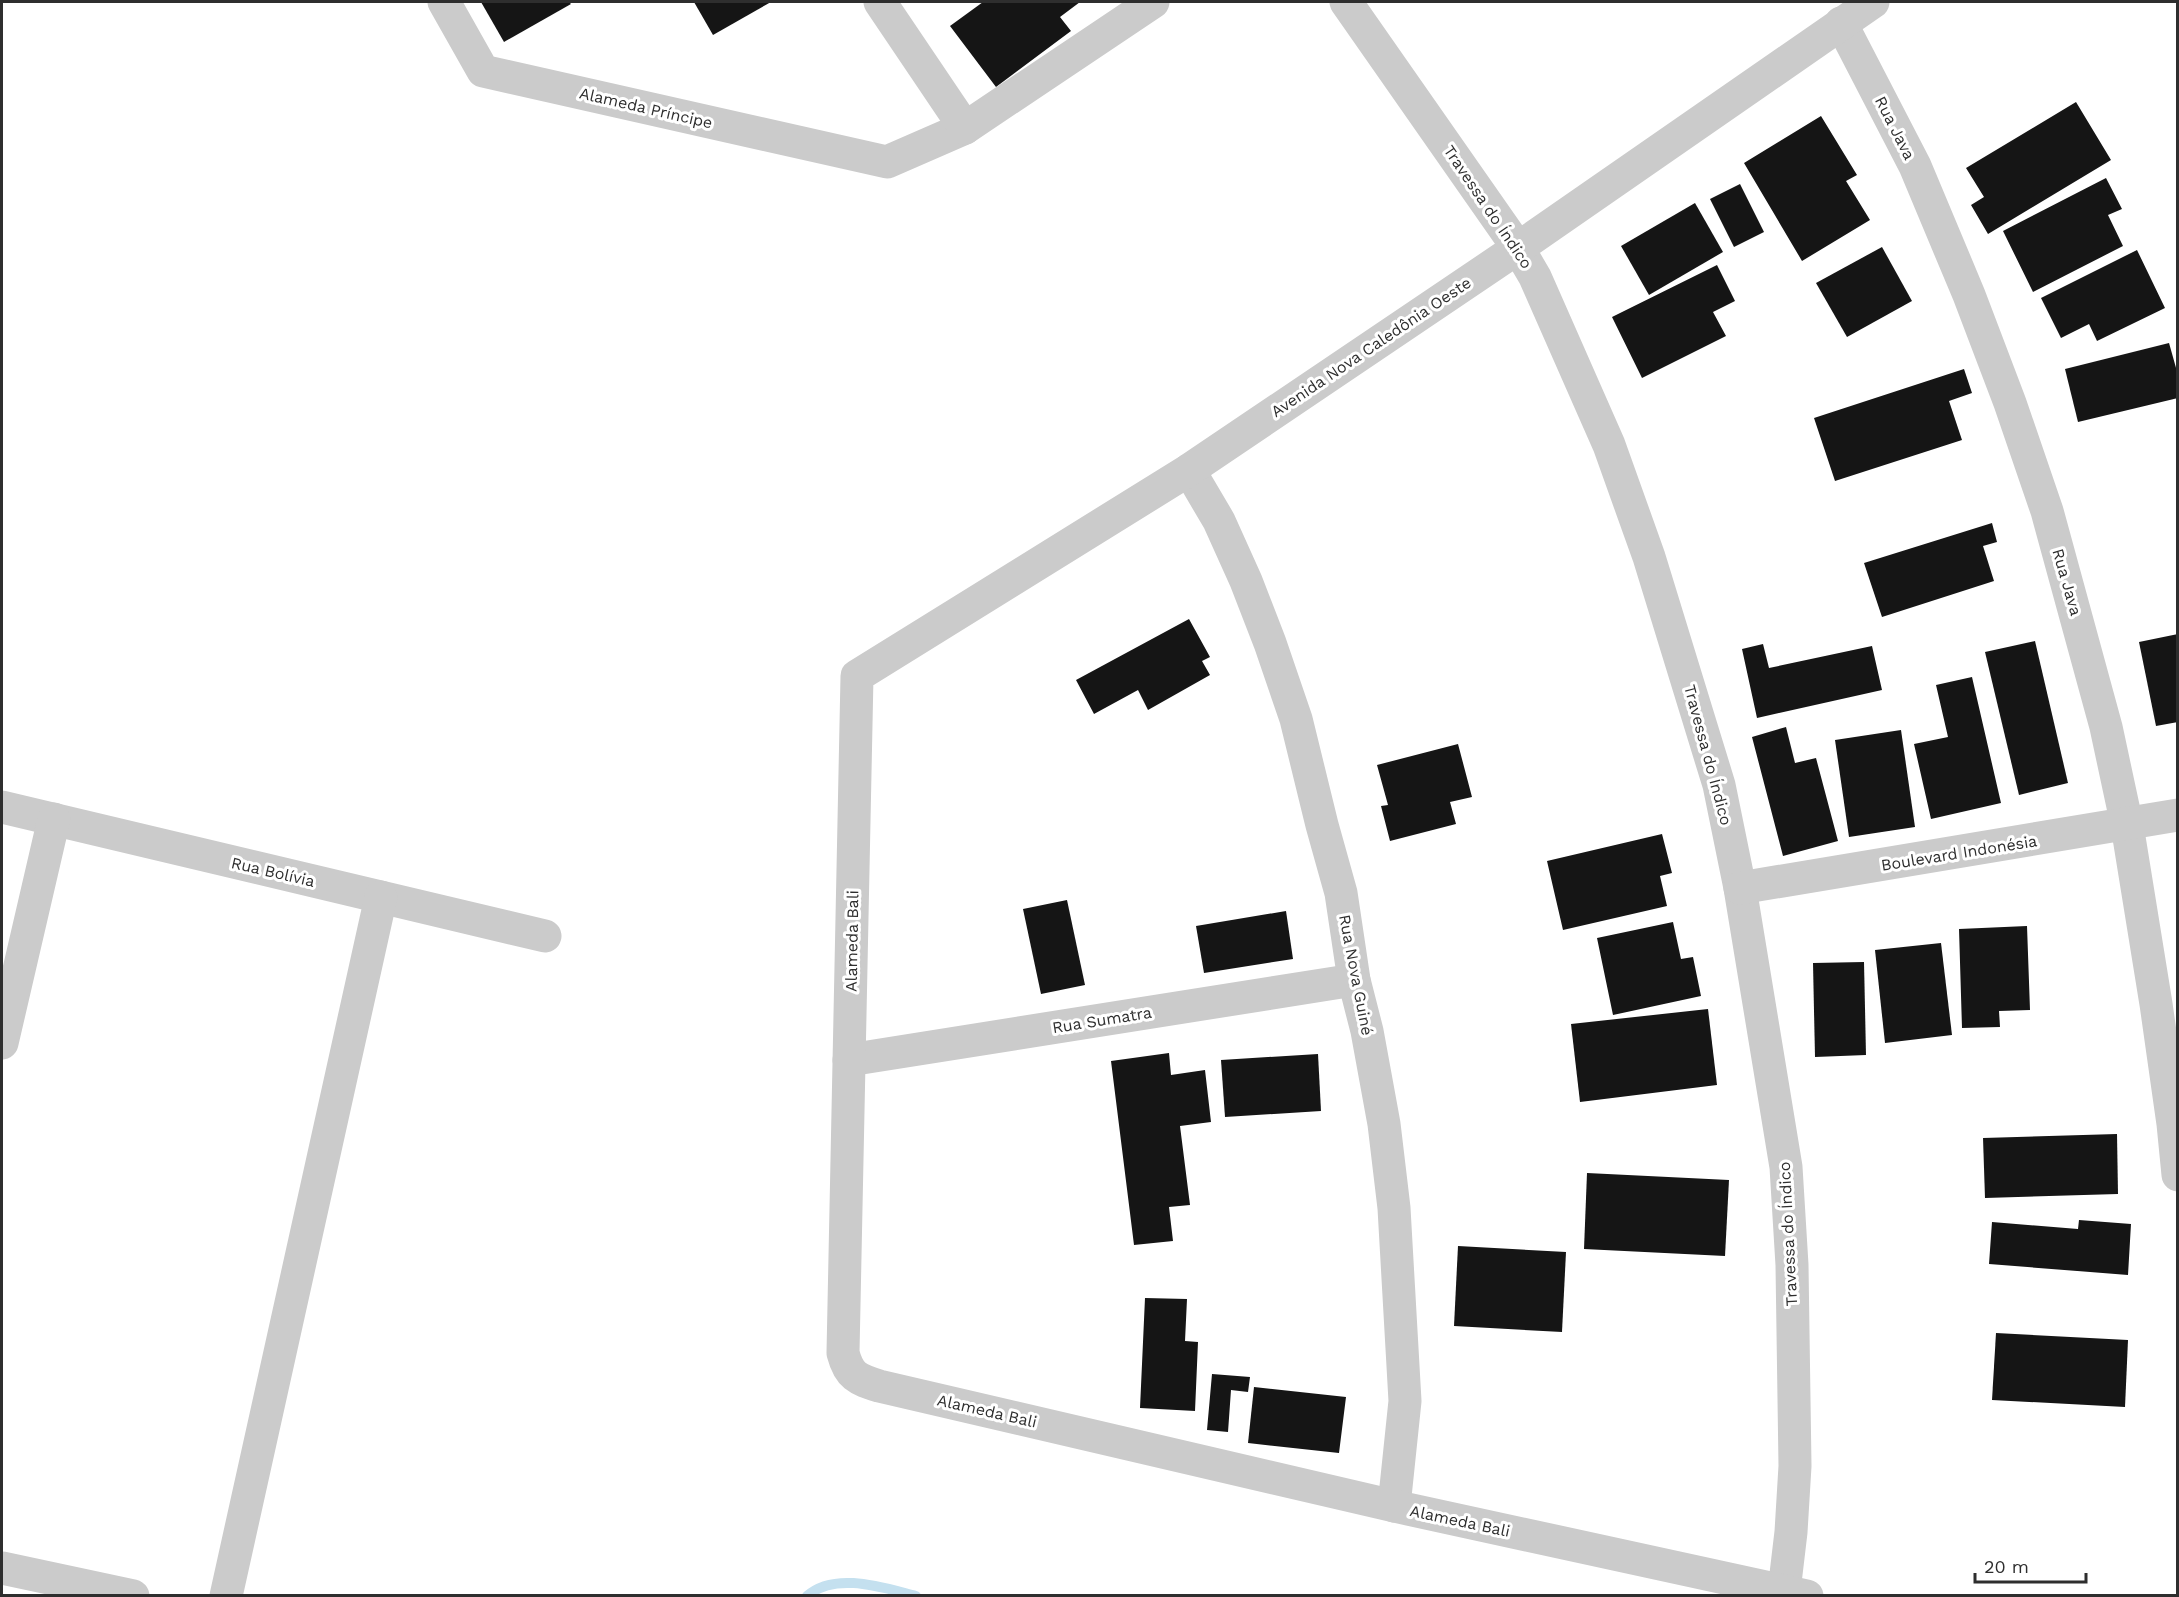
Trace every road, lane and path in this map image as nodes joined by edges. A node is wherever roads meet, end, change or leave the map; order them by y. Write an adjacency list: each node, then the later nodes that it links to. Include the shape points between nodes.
1 (444, 2): 7 (street, Alameda Príncipe, via 483,71 887,162)
2 (880, 2): 7 (street)
3 (1153, 2): 7 (street)
4 (1346, 2): 8 (street, Travessa do Índico)
5 (1873, 2): 6 (street, Avenida Nova Caledônia Oeste)
6 (1841, 23): 8 (street, Avenida Nova Caledônia Oeste); 14 (street, Rua Java, via 1915,166 2010,403 2074,603)
7 (965, 128)
8 (1518, 248): 9 (street, Avenida Nova Caledônia Oeste); 15 (street, Travessa do Índico, via 1535,277 1609,445 1649,557 1719,785)
9 (1189, 470): 10 (street, Avenida Nova Caledônia Oeste); 18 (street, Rua Nova Guiné, via 1219,521 1246,581 1296,719 1341,893)
10 (857, 676): 20 (street, Alameda Bali)
11 (2, 807): 13 (street, Rua Bolívia)
12 (2178, 816): 14 (street, Boulevard Indonésia)
13 (54, 819): 16 (street, Rua Bolívia); 19 (street)
14 (2127, 825): 15 (street, Boulevard Indonésia); 21 (street, Rua Java)
15 (1740, 888): 24 (street, Travessa do Índico, via 1786,1167 1792,1265 1795,1466 1791,1532)
16 (381, 897): 17 (street, Rua Bolívia); 26 (street)
17 (545, 936)
18 (1354, 980): 20 (street, Rua Sumatra); 22 (street, Rua Nova Guiné, via 1369,1042 1394,1208 1405,1401)
19 (2, 1043)
20 (849, 1060): 22 (street, Alameda Bali, via 843,1353 847,1368 859,1379)
21 (2178, 1175)
22 (1394, 1506): 24 (street, Alameda Bali)
23 (2, 1568): 25 (street)
24 (1796, 1593)
25 (133, 1596)
26 (226, 1596)

